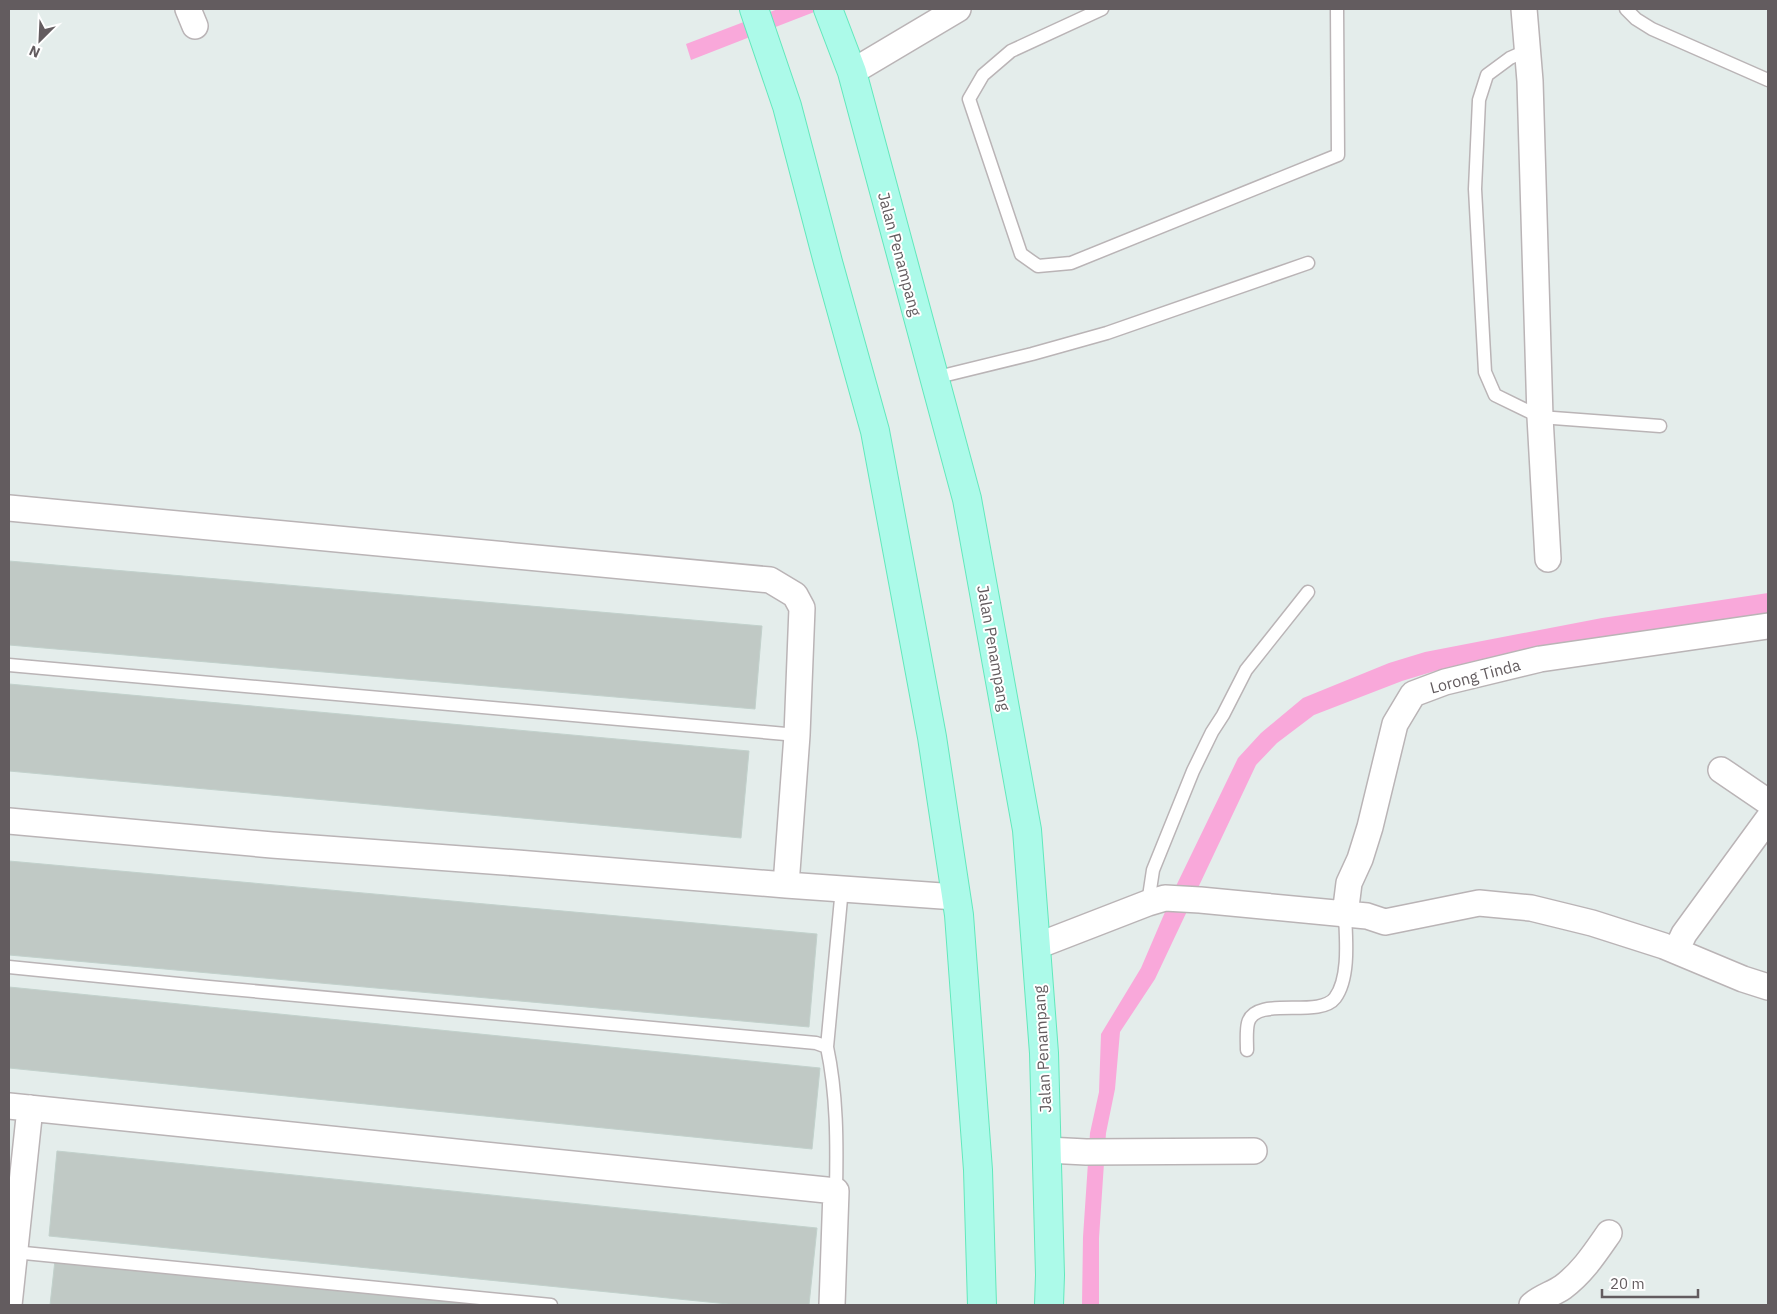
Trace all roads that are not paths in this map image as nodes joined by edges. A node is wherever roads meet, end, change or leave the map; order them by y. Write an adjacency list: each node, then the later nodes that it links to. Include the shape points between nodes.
1 (958, 9): 9 (street)
2 (1102, 9): 3 (lane, via 1011,51 983,75 969,99 1021,254 1038,266 1071,263 1338,155)
3 (1337, 9)
4 (1524, 9): 8 (street)
5 (1626, 9): 10 (lane, via 1652,29)
6 (829, 10): 9 (main road, Jalan Penampang)
7 (759, 20): 27 (main road, via 787,106 875,431 932,737)
8 (1528, 50): 13 (street); 13 (lane, via 1510,58 1486,76 1479,100 1475,189 1485,372 1495,395)
9 (852, 72): 12 (main road, Jalan Penampang)
10 (1768, 80)
11 (1308, 263): 12 (lane, via 1107,333)
12 (934, 378): 30 (main road, Jalan Penampang, via 967,499 1027,830)
13 (1540, 417): 14 (lane); 16 (street)
14 (1660, 426)
15 (9, 508): 20 (street, via 770,580 795,595 802,608)
16 (1548, 560)
17 (1308, 592): 28 (lane, via 1246,670 1212,732 1153,870)
18 (1768, 626): 29 (street, Lorong Tinda, via 1540,659 1445,682 1413,694 1395,724 1370,827 1349,883)
19 (9, 665): 20 (lane)
20 (797, 735): 25 (street)
21 (1721, 770): 22 (street)
22 (1768, 802)
23 (1768, 819): 31 (street, via 1684,934)
24 (9, 821): 25 (street)
25 (786, 885): 26 (street)
26 (842, 888): 27 (street); 34 (lane)
27 (956, 897): 45 (main road, via 978,1170)
28 (1157, 901): 29 (street, via 1200,900); 30 (street)
29 (1345, 915): 31 (street, via 1367,916 1385,922 1479,903 1503,904 1592,923); 35 (lane, via 1345,967 1334,1000 1320,1006 1262,1010 1253,1014 1248,1023)
30 (1037, 946): 37 (main road, Jalan Penampang)
31 (1676, 951): 33 (street)
32 (9, 966): 34 (lane, via 800,1041)
33 (1768, 987)
34 (827, 1047): 39 (lane, via 837,1123)
35 (1247, 1050)
36 (19, 1107): 39 (street); 41 (street)
37 (1047, 1150): 38 (street); 46 (main road, Jalan Penampang)
38 (1254, 1151)
39 (836, 1191): 44 (street)
40 (1609, 1233): 47 (street, via 1586,1266 1562,1288)
41 (14, 1252): 42 (street); 43 (lane)
42 (9, 1305)
43 (551, 1305)
44 (832, 1305)
45 (982, 1305)
46 (1049, 1305)
47 (1532, 1305)

